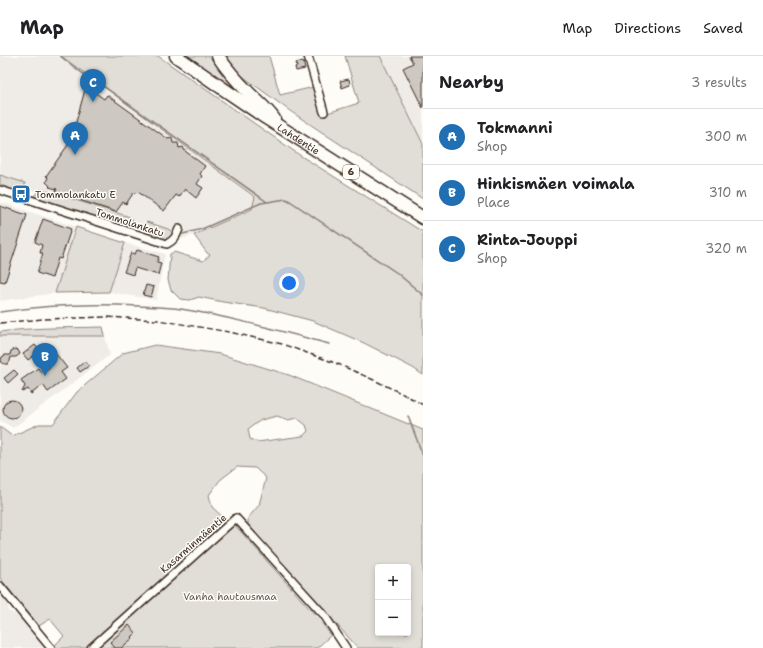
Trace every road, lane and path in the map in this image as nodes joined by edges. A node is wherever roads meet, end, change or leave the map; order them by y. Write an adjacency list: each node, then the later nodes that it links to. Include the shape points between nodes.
1 (176, 56): 5 (highway, Lahdentie / 6)
2 (218, 56): 5 (highway, via 231,74 269,112)
3 (308, 56): 4 (street)
4 (324, 112)
5 (279, 126): 7 (highway, Lahdentie / 6)
6 (0, 190): 8 (street, Tommolankatu, via 167,244 176,238)
7 (423, 218)
8 (179, 229)
9 (0, 586): 10 (street)
10 (51, 648)
11 (91, 648): 12 (street, Kasarminmäentie, via 236,518 324,616)
12 (346, 648)

